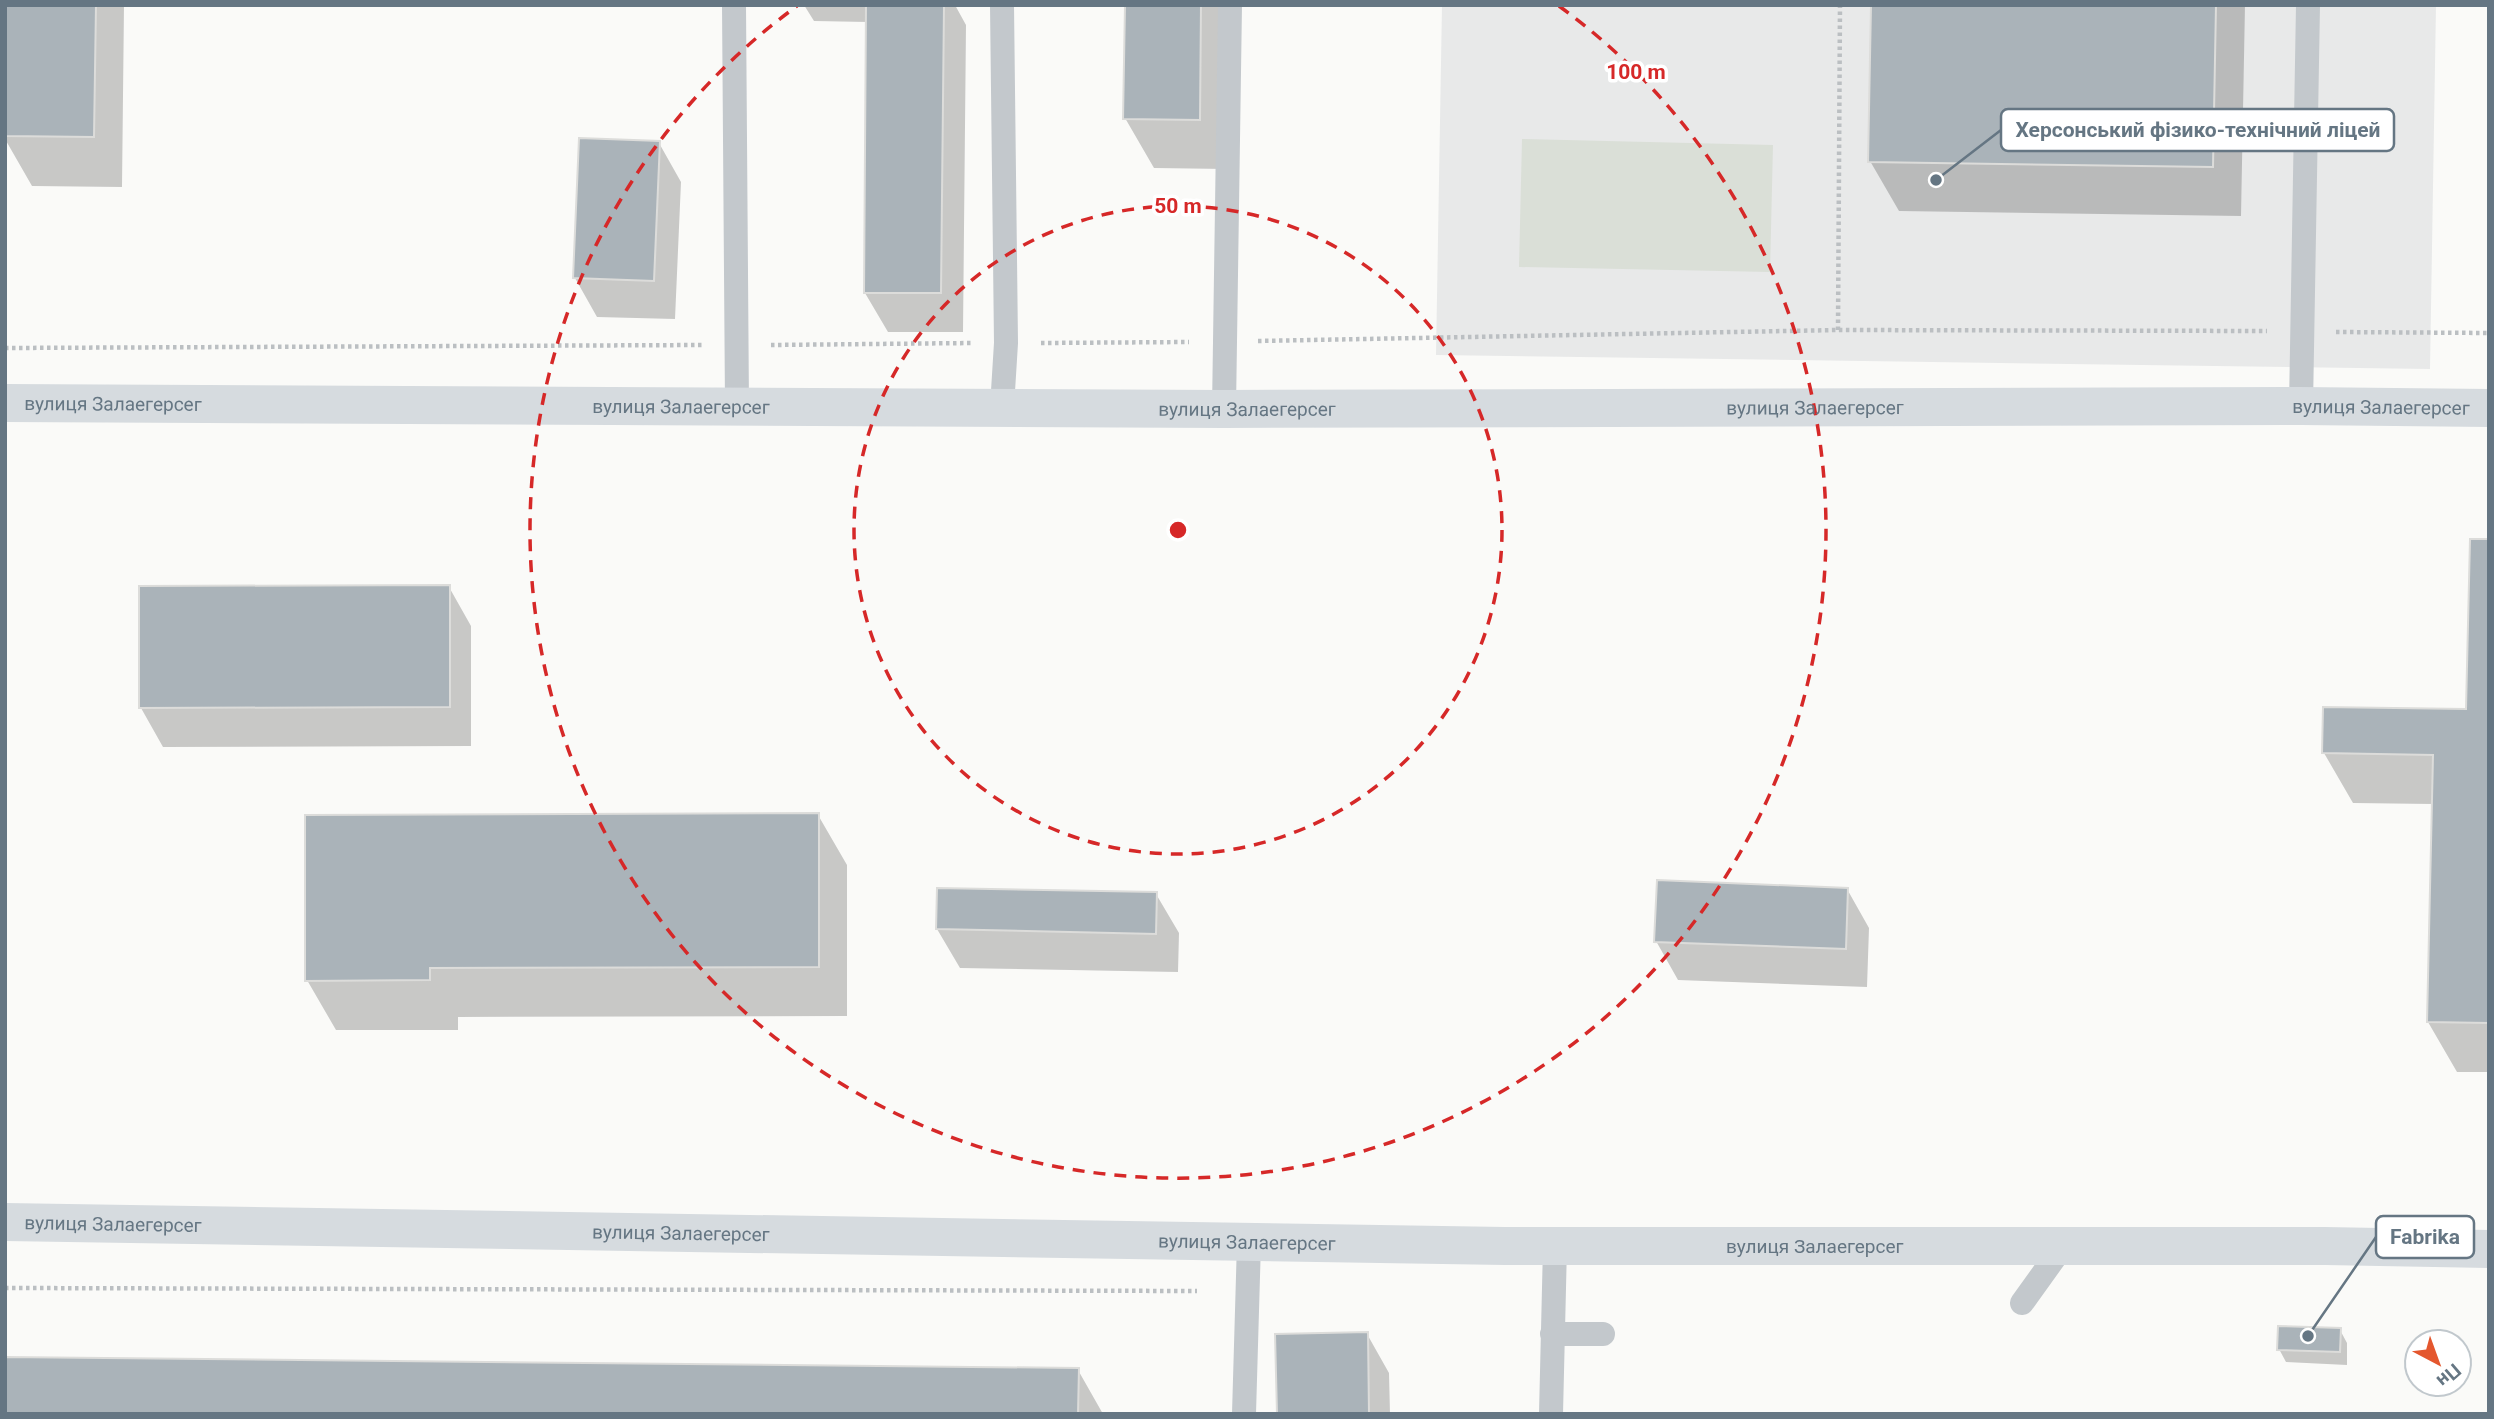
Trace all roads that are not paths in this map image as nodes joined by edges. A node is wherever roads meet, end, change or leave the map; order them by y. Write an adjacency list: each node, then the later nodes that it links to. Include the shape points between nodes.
1 (734, 5): 6 (lane)
2 (1002, 5): 8 (lane, via 1006,343)
3 (1230, 5): 10 (lane)
4 (2308, 5): 7 (lane)
5 (5, 402): 6 (main road, вулиця Залаегерсег)
6 (737, 406): 8 (main road, вулиця Залаегерсег)
7 (2301, 406): 9 (main road, вулиця Залаегерсег); 10 (main road, вулиця Залаегерсег)
8 (1002, 407): 10 (main road, вулиця Залаегерсег)
9 (2489, 408)
10 (1224, 409)
11 (5, 1222): 12 (main road, вулиця Залаегерсег)
12 (1249, 1242): 14 (main road, вулиця Залаегерсег); 19 (lane)
13 (2063, 1246): 14 (main road, вулиця Залаегерсег); 15 (main road, вулиця Залаегерсег); 16 (lane)
14 (1555, 1247): 17 (lane)
15 (2489, 1249)
16 (2022, 1303)
17 (1552, 1334): 18 (lane); 20 (lane)
18 (1602, 1334)
19 (1244, 1414)
20 (1551, 1414)

